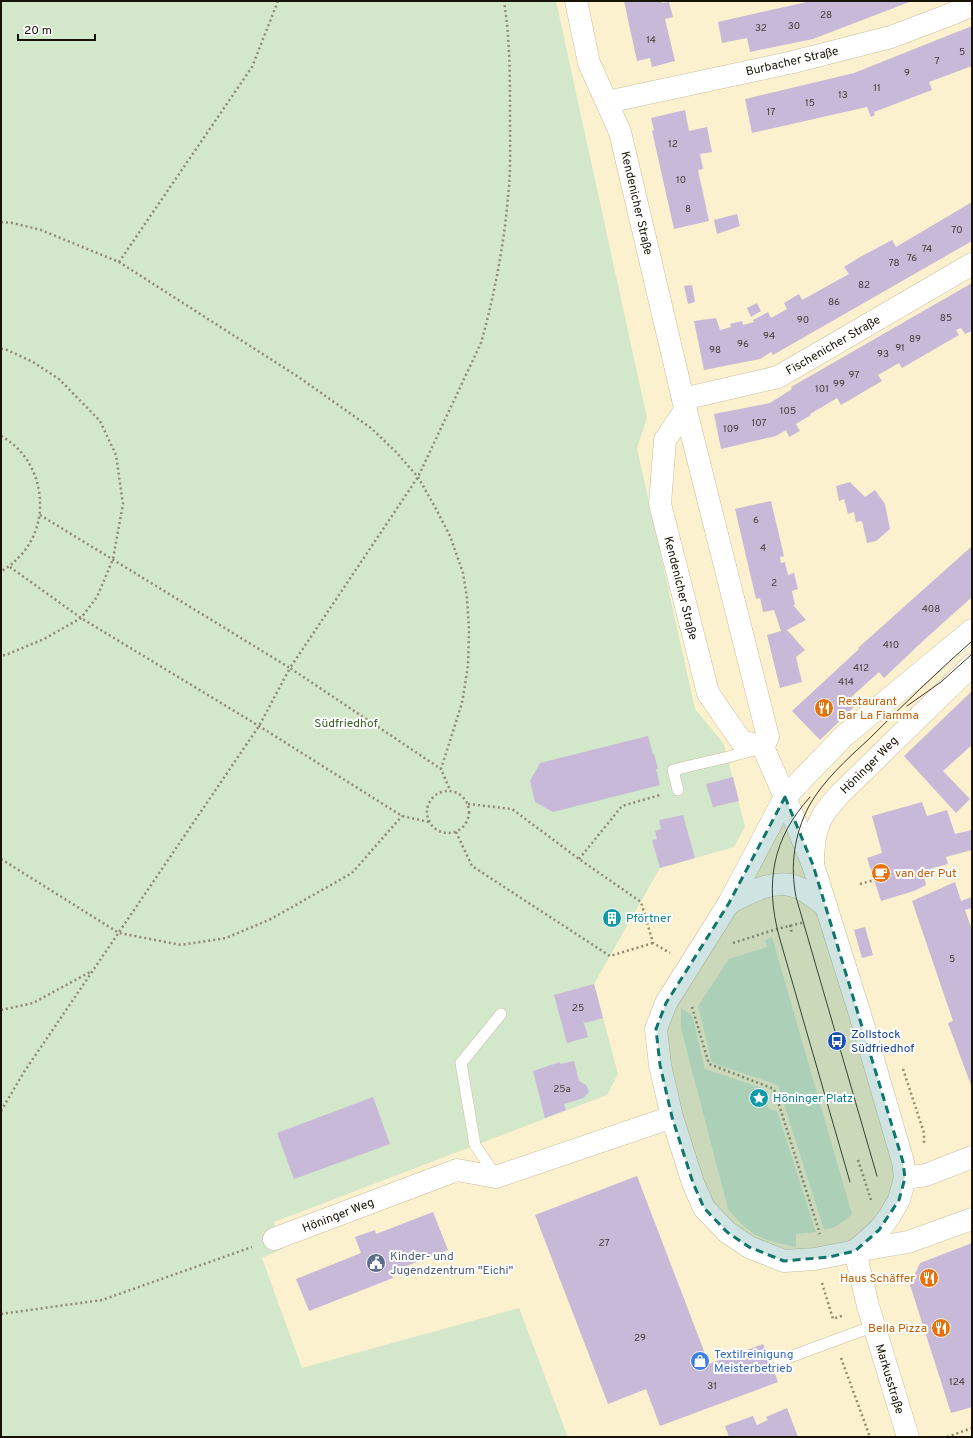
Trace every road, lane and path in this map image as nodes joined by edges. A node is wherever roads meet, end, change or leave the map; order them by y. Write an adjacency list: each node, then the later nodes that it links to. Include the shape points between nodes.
1 (278, 1): 7 (path, via 252,67)
2 (504, 1): 12 (path, via 510,81 508,196 503,237 481,343)
3 (576, 1): 5 (street, Kendenicher Straße, via 589,63)
4 (972, 5): 5 (street, Burbacher Straße, via 891,37 793,62)
5 (607, 102): 10 (street, Kendenicher Straße, via 620,132)
6 (1, 222): 7 (path, via 41,230)
7 (120, 262): 12 (path, via 297,376 365,424 396,452)
8 (972, 264): 10 (street, Fischenicher Straße, via 778,377)
9 (1, 348): 14 (path, via 33,362 59,379 100,421 116,455 123,504)
10 (685, 404): 23 (street, Kendenicher Straße, via 768,737); 23 (street, Kendenicher Straße, via 665,440 660,504 708,693 742,741)
11 (1, 436): 13 (path, via 20,451 31,466 38,482)
12 (418, 477): 21 (path); 24 (path, via 455,549 463,573 467,598 468,665 465,685 462,703)
13 (40, 515): 14 (path); 15 (path, via 28,547)
14 (113, 559): 17 (path, via 97,597); 21 (path)
15 (10, 567): 16 (path); 17 (path)
16 (1, 571)
17 (81, 618): 19 (path, via 44,639); 22 (path)
18 (972, 630): 27 (street, via 844,736)
19 (1, 656)
20 (972, 664): 34 (street, Höninger Weg, via 840,794 822,817 814,843)
21 (290, 668): 22 (path); 24 (path)
22 (259, 726): 29 (path); 40 (path)
23 (763, 747): 26 (lane, via 673,770); 27 (street)
24 (441, 769): 25 (path)
25 (450, 790): 28 (path, via 464,797); 30 (path, via 437,794 428,803)
26 (678, 790): 33 (path, via 622,806)
27 (784, 797): 34 (street); 37 (street)
28 (468, 804): 31 (path, via 470,814 466,824); 33 (path, via 512,809)
29 (402, 816): 30 (path); 40 (path, via 352,873 271,919 226,938 181,945)
30 (429, 822): 31 (path, via 444,833)
31 (456, 832): 33 (path, via 472,866 610,956 653,943 641,902)
32 (1, 859): 40 (path)
33 (579, 859)
34 (813, 865): 38 (street)
35 (874, 880): 36 (path)
36 (860, 884)
37 (729, 903): 38 (street, via 771,885 782,884 809,893); 49 (street, via 666,1003 656,1029 660,1064)
38 (827, 911): 39 (path); 53 (street, via 898,1142)
39 (790, 925): 41 (path); 42 (path, via 734,942)
40 (119, 933): 43 (path)
41 (792, 934)
42 (730, 948)
43 (93, 970): 45 (path, via 33,1003); 48 (path, via 24,1072)
44 (692, 1005): 57 (path, via 709,1064 774,1090 821,1238 810,1241)
45 (1, 1010)
46 (501, 1014): 52 (lane, via 461,1063 475,1145)
47 (902, 1066): 50 (path)
48 (1, 1111)
49 (672, 1117): 52 (street, Höninger Weg); 57 (street, via 693,1183 704,1208 727,1232 749,1247 784,1261)
50 (924, 1133)
51 (972, 1157): 53 (street, via 926,1175)
52 (496, 1177): 55 (street, Höninger Weg, via 457,1170)
53 (905, 1178): 56 (street, via 899,1200 889,1217 879,1230)
54 (972, 1219): 56 (street, via 908,1242)
55 (274, 1240): 58 (path, via 102,1300)
56 (855, 1251): 57 (street); 59 (street, Markusstraße)
57 (816, 1259): 60 (path)
58 (1, 1314)
59 (871, 1316): 60 (path); 61 (lane); 65 (street, Markusstraße)
60 (833, 1319): 61 (path)
61 (837, 1340): 62 (lane); 64 (path)
62 (780, 1362)
63 (972, 1428): 66 (path)
64 (870, 1437)
65 (908, 1437)
66 (947, 1437)

